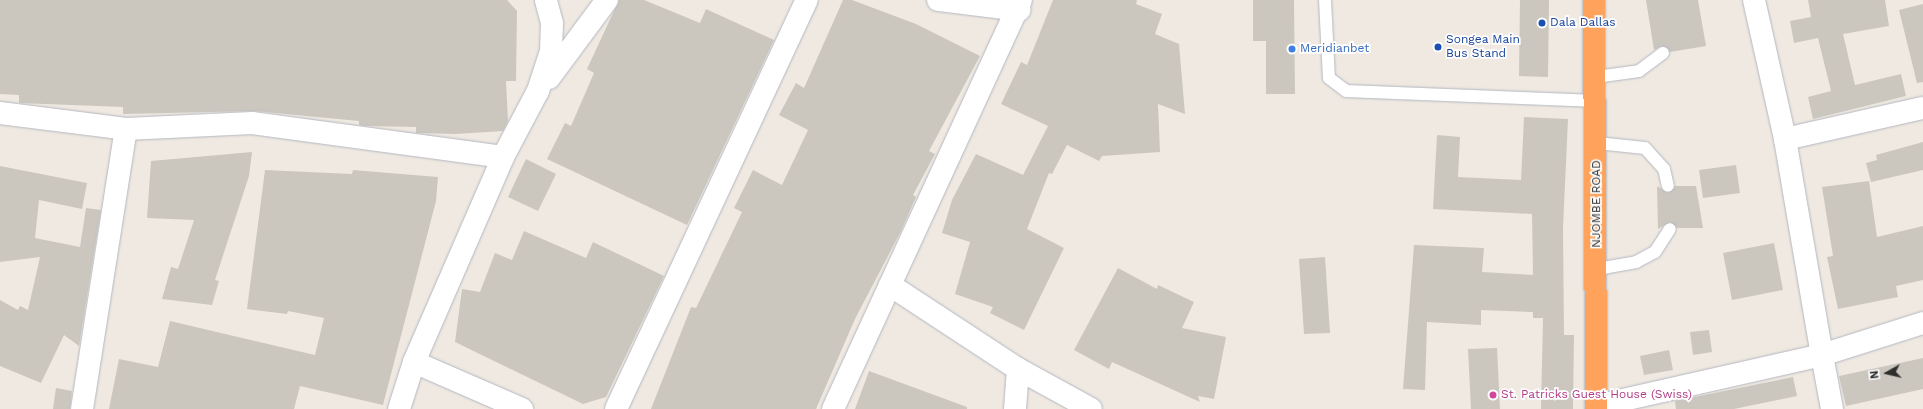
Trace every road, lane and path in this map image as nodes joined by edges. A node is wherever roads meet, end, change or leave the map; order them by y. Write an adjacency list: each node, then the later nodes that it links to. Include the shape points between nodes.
1 (546, 0): 11 (street, via 552,24 551,52)
2 (607, 0): 11 (street)
3 (807, 0): 31 (street)
4 (938, 0): 8 (street)
5 (1326, 0): 12 (lane, via 1328,78 1346,91)
6 (1594, 0): 10 (highway, NJOMBE ROAD)
7 (1754, 0): 16 (street)
8 (1020, 5): 22 (street)
9 (1663, 53): 10 (lane, via 1639,71)
10 (1596, 77): 12 (highway, NJOMBE ROAD)
11 (538, 91): 18 (street)
12 (1597, 101): 17 (highway, NJOMBE ROAD)
13 (1923, 108): 16 (street)
14 (0, 113): 15 (street)
15 (126, 129): 18 (street, via 252,123); 28 (street)
16 (1785, 139): 24 (street)
17 (1597, 143): 19 (lane, via 1645,148 1664,169); 21 (highway, NJOMBE ROAD)
18 (503, 157): 25 (street)
19 (1668, 186)
20 (1670, 229): 21 (lane, via 1656,252 1636,262)
21 (1597, 269): 27 (highway, NJOMBE ROAD)
22 (890, 285): 26 (street); 32 (street)
23 (1923, 323): 24 (street)
24 (1822, 355): 27 (street); 35 (street)
25 (414, 362): 29 (street); 30 (street)
26 (1018, 369): 33 (street); 34 (street)
27 (1596, 408)
28 (82, 409)
29 (399, 409)
30 (522, 409)
31 (616, 409)
32 (833, 409)
33 (1016, 409)
34 (1091, 409)
35 (1832, 409)

